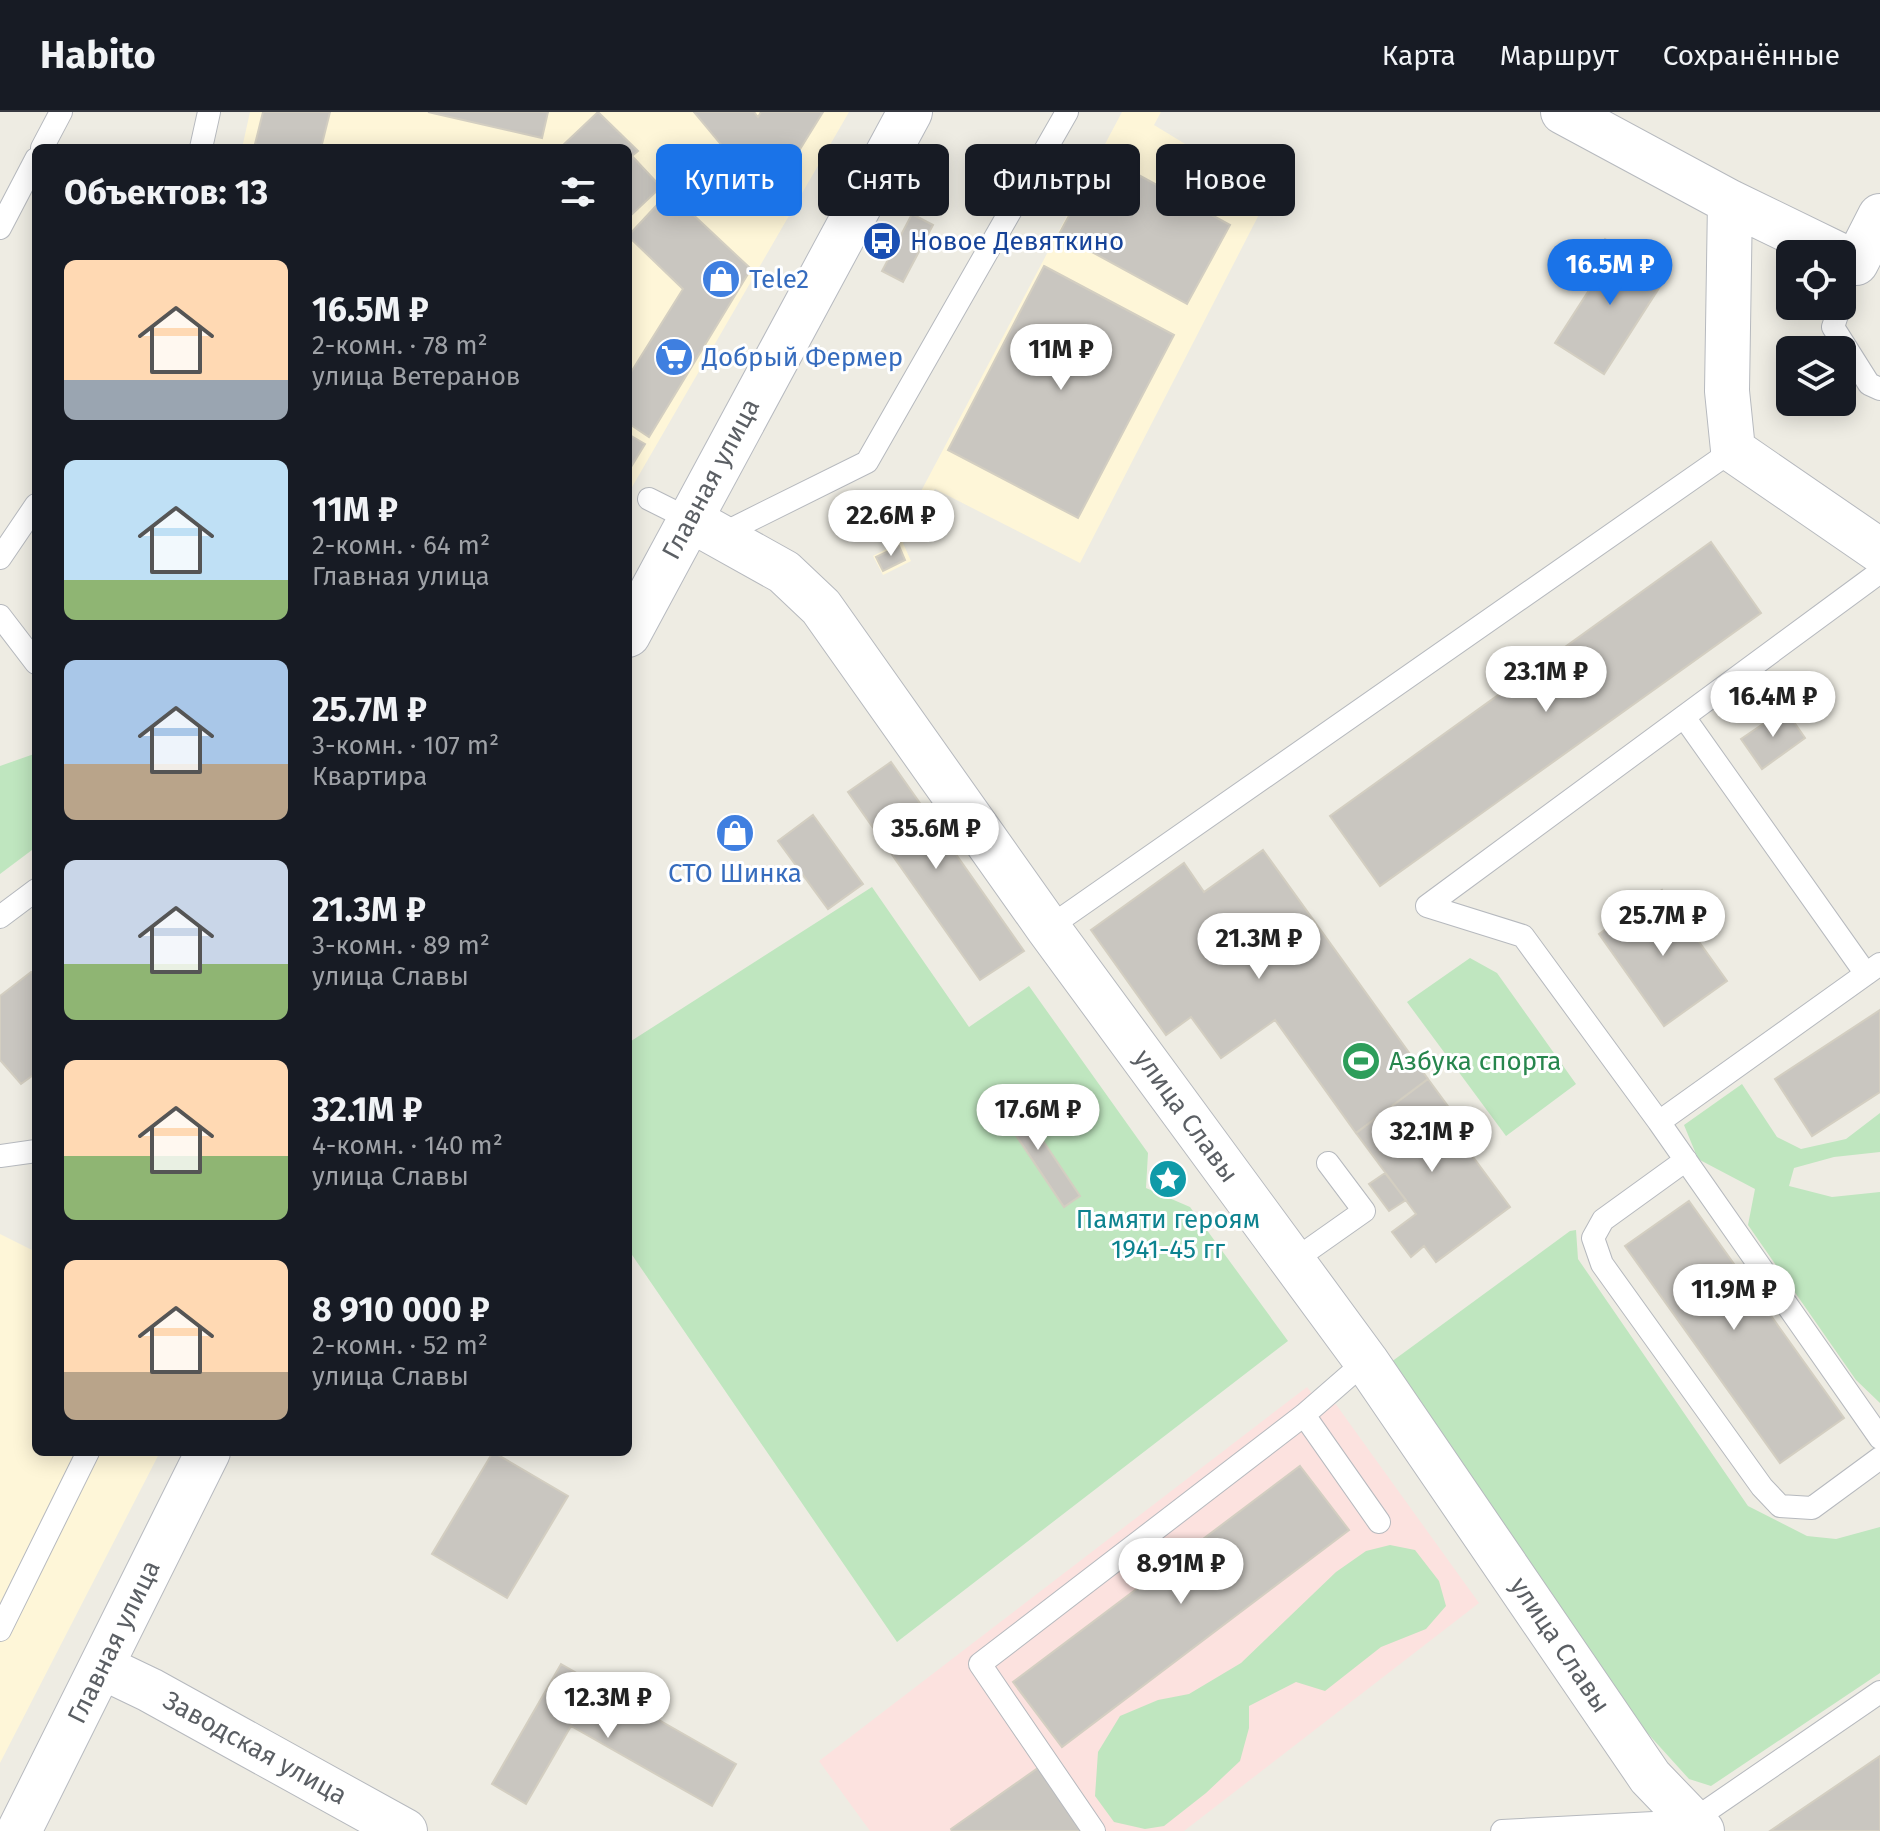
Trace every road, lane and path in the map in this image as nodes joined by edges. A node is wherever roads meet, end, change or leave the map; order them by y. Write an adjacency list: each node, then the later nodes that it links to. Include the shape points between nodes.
1 (61, 112): 6 (lane)
2 (209, 112): 7 (lane)
3 (910, 112): 19 (street, Главная улица)
4 (1067, 112): 19 (lane, via 867,462)
5 (1563, 112): 9 (street)
6 (44, 144)
7 (202, 144)
8 (32, 167): 11 (lane)
9 (1730, 202): 12 (street); 16 (street, via 1727,391)
10 (1880, 216): 13 (street)
11 (0, 228)
12 (1788, 240)
13 (1856, 255)
14 (1834, 320): 15 (lane, via 1833,327 1869,384)
15 (1880, 389)
16 (1733, 450): 20 (street); 29 (lane)
17 (649, 499): 19 (lane)
18 (32, 511): 21 (lane)
19 (703, 528): 24 (street, Главная улица); 29 (street, улица Славы, via 784,572 821,607 844,659)
20 (1880, 551)
21 (0, 558)
22 (1880, 572): 26 (lane)
23 (0, 616): 25 (lane)
24 (632, 629)
25 (32, 658)
26 (1684, 717): 30 (lane); 31 (lane, via 1427,906 1523,936)
27 (32, 893): 28 (lane)
28 (0, 917)
29 (1048, 928): 36 (street, улица Славы)
30 (1873, 969): 31 (lane)
31 (1659, 1122): 34 (lane)
32 (32, 1152): 33 (lane)
33 (0, 1156)
34 (1686, 1160): 39 (lane); 42 (lane, via 1603,1220 1593,1238 1602,1264 1780,1506 1812,1508)
35 (1328, 1163): 36 (lane, via 1364,1211)
36 (1293, 1261): 37 (street, улица Славы)
37 (1366, 1361): 38 (lane); 47 (street, улица Славы, via 1650,1777)
38 (1304, 1415): 43 (lane); 50 (lane, via 980,1664)
39 (1880, 1438)
40 (86, 1456): 44 (lane)
41 (206, 1456): 45 (street, Главная улица)
42 (1880, 1458)
43 (1379, 1522)
44 (0, 1630)
45 (102, 1667): 48 (street, Главная улица); 49 (street, Заводская улица)
46 (1880, 1692): 47 (lane)
47 (1697, 1826): 51 (lane)
48 (19, 1831)
49 (405, 1831)
50 (1094, 1831)
51 (1502, 1831)

